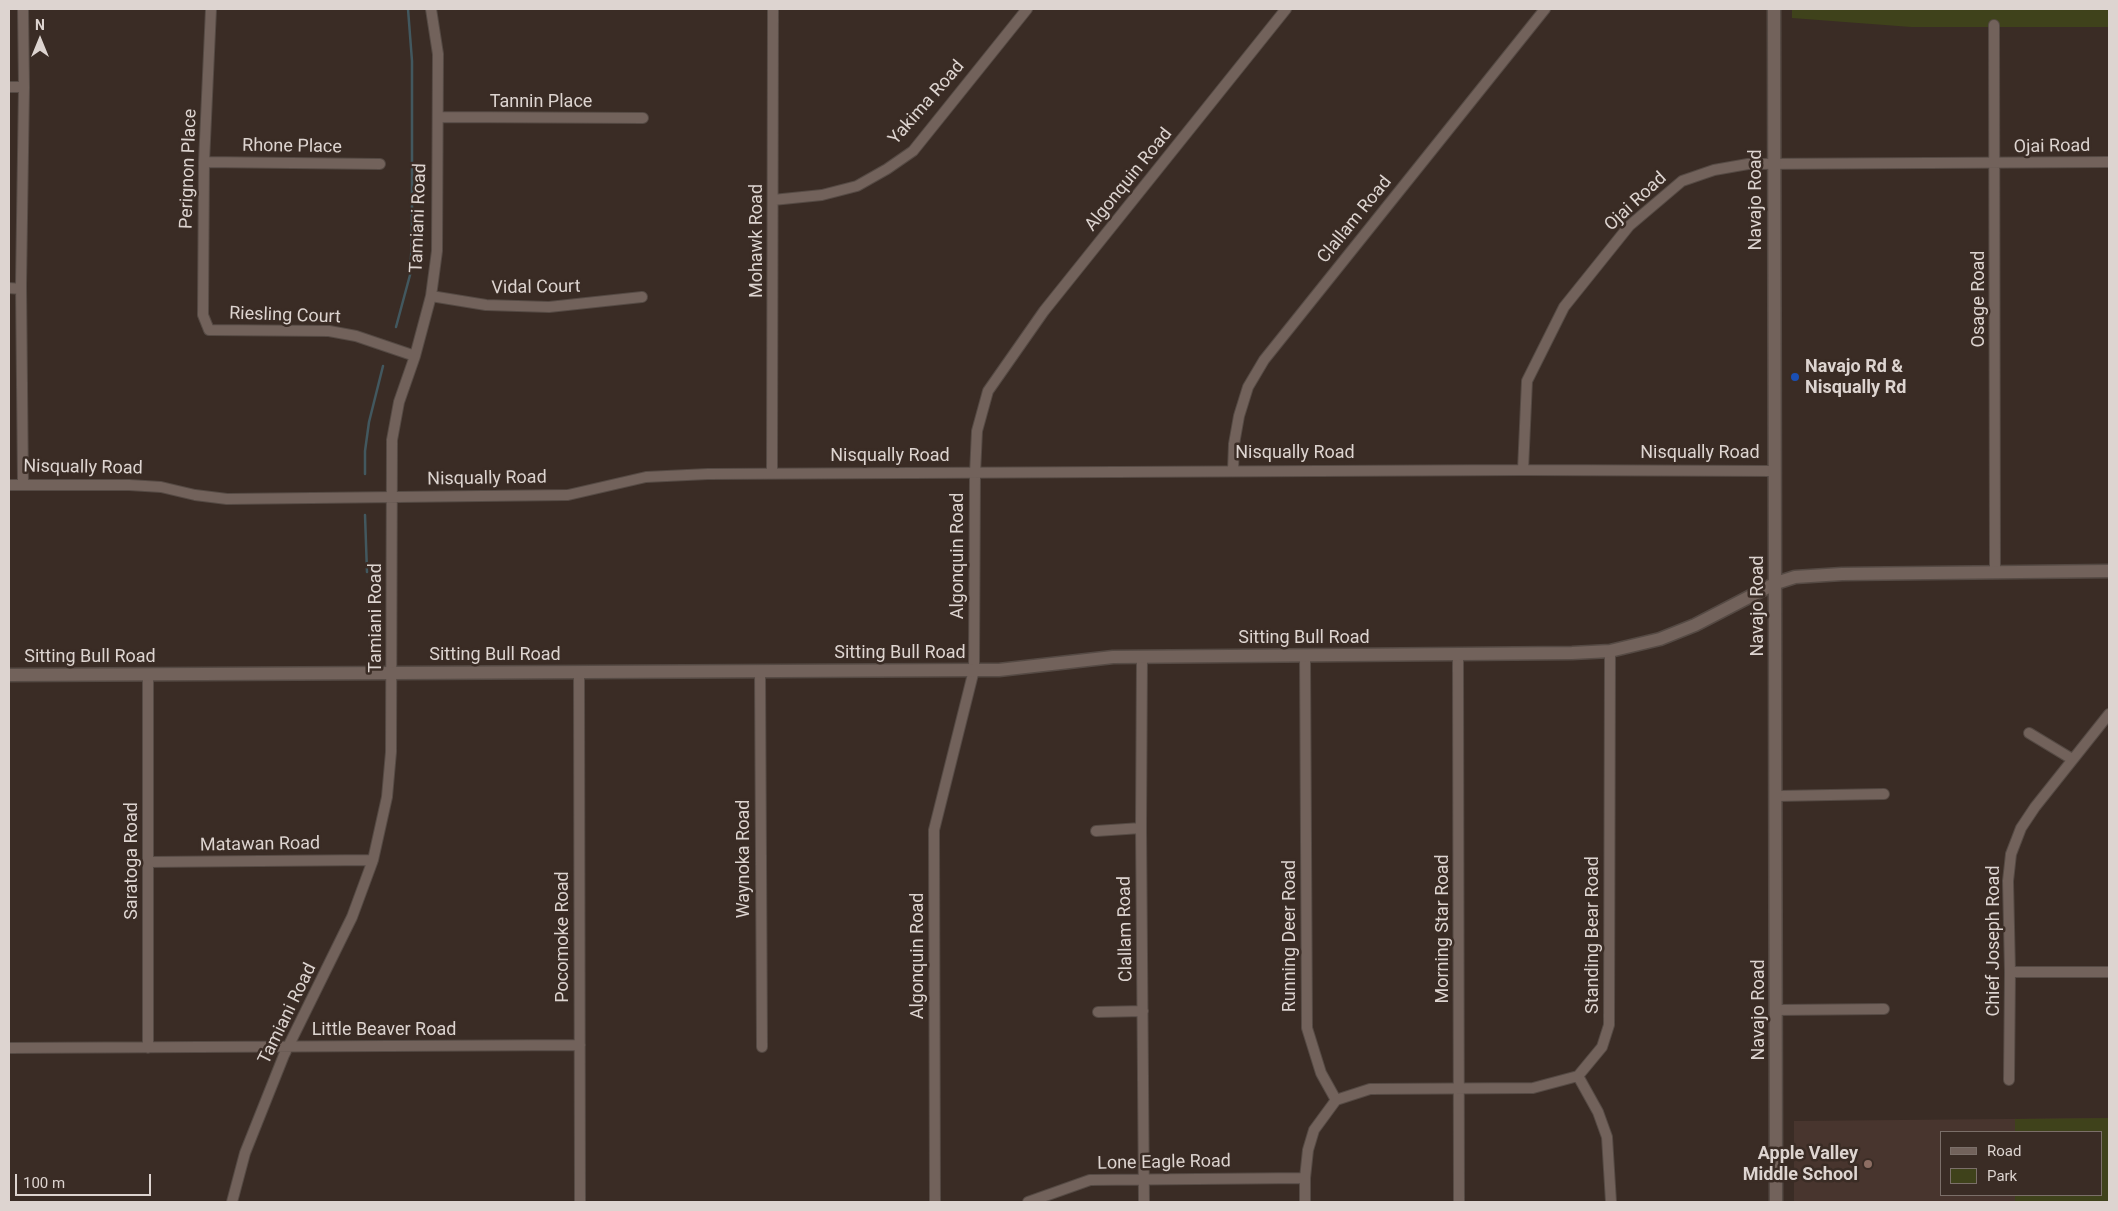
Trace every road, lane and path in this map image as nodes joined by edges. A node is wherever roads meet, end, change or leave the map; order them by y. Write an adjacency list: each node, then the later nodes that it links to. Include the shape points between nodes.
1 (23, 9): 11 (street)
2 (211, 9): 14 (street, Perignon Place)
3 (431, 9): 12 (street, Tamiani Road, via 438,54)
4 (773, 9): 19 (street, Mohawk Road)
5 (1027, 9): 19 (street, Yakima Road, via 912,151 857,186 822,195)
6 (1286, 9): 30 (street, Algonquin Road, via 1044,311 988,391 977,431)
7 (1545, 9): 27 (street, Clallam Road, via 1264,360 1248,387 1239,416)
8 (1774, 9): 17 (street, Navajo Road)
9 (1994, 25): 18 (street, Osage Road)
10 (9, 87): 11 (street)
11 (24, 87): 21 (street)
12 (438, 117): 13 (street, Tannin Place); 22 (street, Tamiani Road, via 437,251)
13 (644, 118)
14 (204, 162): 16 (street, Rhone Place); 24 (street, Perignon Place, via 203,316)
15 (2109, 162): 18 (street, Ojai Road)
16 (380, 164)
17 (1774, 164): 18 (street, Ojai Road); 26 (street, Ojai Road, via 1723,168 1682,181 1629,226 1564,306 1527,381); 28 (street, Navajo Road)
18 (1995, 164): 35 (street, Osage Road)
19 (773, 200): 29 (street, Mohawk Road)
20 (9, 288): 21 (street)
21 (21, 289): 31 (street)
22 (431, 296): 23 (street, Vidal Court, via 486,306 549,308); 25 (street, Tamiani Road)
23 (642, 298)
24 (209, 330): 25 (street, Riesling Court, via 329,331 356,336)
25 (416, 356): 33 (street, Tamiani Road, via 399,402 394,430)
26 (1523, 470): 27 (street, Nisqually Road); 28 (street, Nisqually Road)
27 (1233, 471): 30 (street, Nisqually Road)
28 (1774, 471): 36 (street, Navajo Road)
29 (772, 473): 30 (street, Nisqually Road); 33 (street, Nisqually Road, via 646,477 568,495)
30 (974, 474): 41 (street, Algonquin Road)
31 (23, 484): 32 (street, Nisqually Road); 33 (street, Nisqually Road, via 161,487 227,499)
32 (9, 485)
33 (391, 497): 44 (street, Tamiani Road)
34 (2109, 571): 35 (street)
35 (1996, 573): 36 (street, via 1842,574)
36 (1776, 583): 37 (street, Sitting Bull Road, via 1687,629); 51 (street, Navajo Road)
37 (1610, 651): 38 (street, Sitting Bull Road); 67 (street, Standing Bear Road, via 1609,1025 1602,1047)
38 (1458, 655): 40 (street, Sitting Bull Road); 69 (street, Morning Star Road)
39 (1142, 656): 40 (street, Sitting Bull Road); 41 (street, Sitting Bull Road); 52 (street, Clallam Road)
40 (1305, 656): 70 (street, Running Deer Road, via 1307,1028 1321,1072)
41 (974, 670): 42 (street, Sitting Bull Road); 75 (street, Algonquin Road, via 934,830)
42 (760, 671): 43 (street, Sitting Bull Road); 64 (street, Waynoka Road)
43 (579, 672): 44 (street, Sitting Bull Road); 62 (street, Pocomoke Road)
44 (392, 673): 45 (street, Sitting Bull Road); 54 (street, Tamiani Road, via 387,797)
45 (148, 674): 46 (street, Sitting Bull Road); 55 (street, Saratoga Road)
46 (9, 675)
47 (2109, 714): 49 (street, Chief Joseph Road)
48 (2029, 733): 49 (street)
49 (2072, 759): 56 (street, Chief Joseph Road, via 2021,828 2011,854 2008,881)
50 (1884, 794): 51 (street)
51 (1776, 796): 58 (street, Navajo Road)
52 (1141, 828): 53 (street); 60 (street, Clallam Road)
53 (1096, 831)
54 (373, 860): 55 (street, Matawan Road); 63 (street, Tamiani Road, via 349,925)
55 (148, 862): 66 (street, Saratoga Road)
56 (2010, 972): 57 (street); 68 (street, Chief Joseph Road)
57 (2109, 972)
58 (1776, 1010): 59 (street); 81 (street, Navajo Road)
59 (1884, 1010)
60 (1143, 1011): 61 (street); 71 (street, Clallam Road)
61 (1098, 1012)
62 (580, 1045): 63 (street, Little Beaver Road); 74 (street, Pocomoke Road)
63 (288, 1046): 66 (street, Little Beaver Road); 73 (street, Tamiani Road, via 257,1119)
64 (762, 1047)
65 (9, 1048): 66 (street, Little Beaver Road)
66 (148, 1048)
67 (1578, 1076): 69 (street, via 1533,1088); 80 (street, via 1598,1112 1607,1137)
68 (2009, 1080)
69 (1460, 1088): 70 (street, via 1370,1089); 79 (street, Morning Star Road)
70 (1336, 1100): 72 (street, via 1314,1130)
71 (1144, 1178): 72 (street, Lone Eagle Road); 76 (street, Lone Eagle Road, via 1090,1180); 77 (street, Clallam Road)
72 (1305, 1178): 78 (street)
73 (232, 1202)
74 (580, 1202)
75 (935, 1202)
76 (1028, 1202)
77 (1144, 1202)
78 (1305, 1202)
79 (1459, 1202)
80 (1611, 1202)
81 (1776, 1202)

